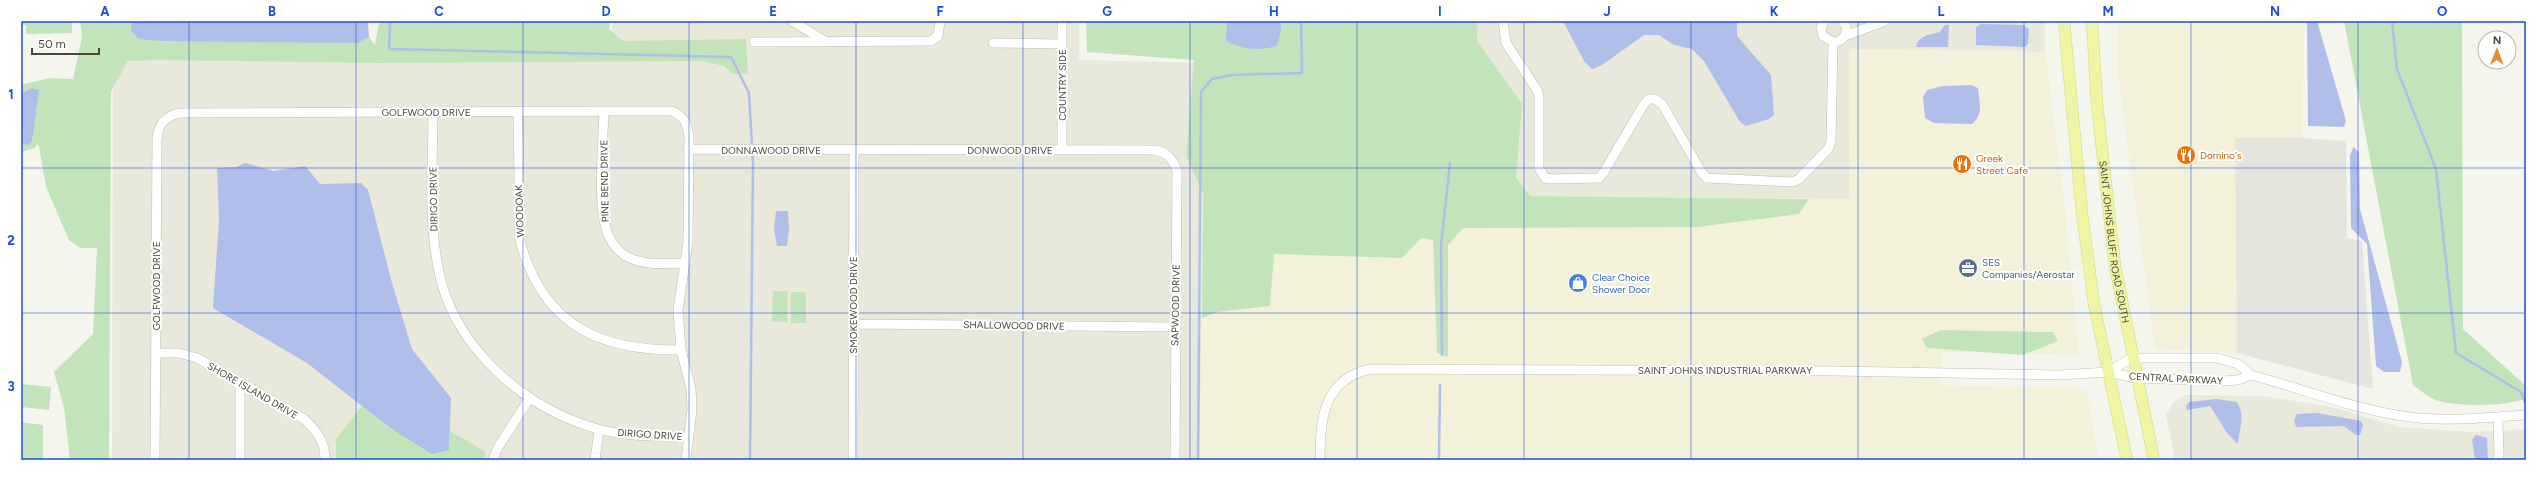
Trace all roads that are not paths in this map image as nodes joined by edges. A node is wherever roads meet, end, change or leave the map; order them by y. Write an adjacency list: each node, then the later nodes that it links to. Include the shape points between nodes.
1 (792, 21): 12 (street)
2 (940, 21): 12 (street, via 938,36 931,41)
3 (1062, 21): 15 (street, COUNTRY SIDE)
4 (1503, 21): 13 (street, via 1506,43 1537,90 1539,168 1545,178 1551,179 1598,178 1649,99 1655,99 1662,104 1707,178 1792,182 1799,179 1829,148 1831,141)
5 (1824, 21): 13 (street, via 1821,28 1823,36)
6 (1843, 21): 10 (street, via 1846,28)
7 (1885, 21): 10 (street)
8 (2064, 21): 29 (main road, via 2082,213 2094,304)
9 (2092, 21): 28 (main road, SAINT JOHNS BLUFF ROAD SOUTH, via 2109,225)
10 (1845, 36): 13 (street, via 1840,41)
11 (754, 42): 12 (street)
12 (826, 42)
13 (1833, 42)
14 (993, 43): 15 (street)
15 (1062, 44): 20 (street, COUNTRY SIDE)
16 (604, 111): 18 (street, GOLFWOOD DRIVE); 19 (street, GOLFWOOD DRIVE, via 672,112 682,116 687,124); 23 (street, PINE BEND DRIVE, via 604,224 610,239 628,258 651,263)
17 (433, 112): 18 (street, GOLFWOOD DRIVE); 27 (street, GOLFWOOD DRIVE, via 180,113 166,118 160,124 156,140); 33 (street, DIRIGO DRIVE, via 432,222 438,269 462,328 495,370)
18 (518, 112): 26 (street, WOODOAK, via 520,241 526,261 542,292 568,320 590,335 638,349)
19 (688, 149): 21 (street, DONNAWOOD DRIVE); 23 (street, GOLFWOOD DRIVE, via 688,242)
20 (1062, 150): 21 (street, DONWOOD DRIVE); 22 (street, DONWOOD DRIVE, via 1155,150)
21 (854, 151): 24 (street, SMOKEWOOD DRIVE)
22 (1166, 153): 25 (street, SAPWOOD DRIVE, via 1174,162 1177,171)
23 (685, 263): 26 (street, GOLFWOOD DRIVE, via 678,310)
24 (854, 324): 25 (street, SHALLOWOOD DRIVE); 44 (street, SMOKEWOOD DRIVE)
25 (1174, 327): 45 (street, SAPWOOD DRIVE)
26 (681, 350): 37 (street, GOLFWOOD DRIVE, via 691,389 692,410)
27 (156, 353): 32 (street, SHORE ISLAND DRIVE, via 188,354); 38 (street, GOLFWOOD DRIVE)
28 (2132, 358): 29 (street, CENTRAL PARKWAY); 30 (street, CENTRAL PARKWAY, via 2217,358 2238,364); 31 (main road, SAINT JOHNS BLUFF ROAD SOUTH)
29 (2108, 372): 31 (street, CENTRAL PARKWAY); 46 (street, SAINT JOHNS INDUSTRIAL PARKWAY, via 2060,375 1387,368 1364,371 1345,379 1324,408); 47 (main road)
30 (2251, 375): 31 (street, CENTRAL PARKWAY, via 2223,381); 35 (street, CENTRAL PARKWAY, via 2349,403 2410,417)
31 (2136, 378): 48 (main road, SAINT JOHNS BLUFF ROAD SOUTH)
32 (240, 383): 39 (street); 40 (street, SHORE ISLAND DRIVE, via 304,419 318,432 323,442)
33 (529, 399): 36 (street, DIRIGO DRIVE, via 566,418); 41 (street, via 497,449)
34 (2526, 415): 35 (street, CENTRAL PARKWAY)
35 (2498, 417): 49 (street)
36 (599, 430): 37 (street, DIRIGO DRIVE); 42 (street)
37 (688, 437): 43 (street, GOLFWOOD DRIVE)
38 (155, 460)
39 (240, 460)
40 (325, 460)
41 (493, 460)
42 (594, 460)
43 (686, 460)
44 (853, 460)
45 (1175, 460)
46 (1320, 460)
47 (2127, 460)
48 (2154, 460)
49 (2499, 460)

